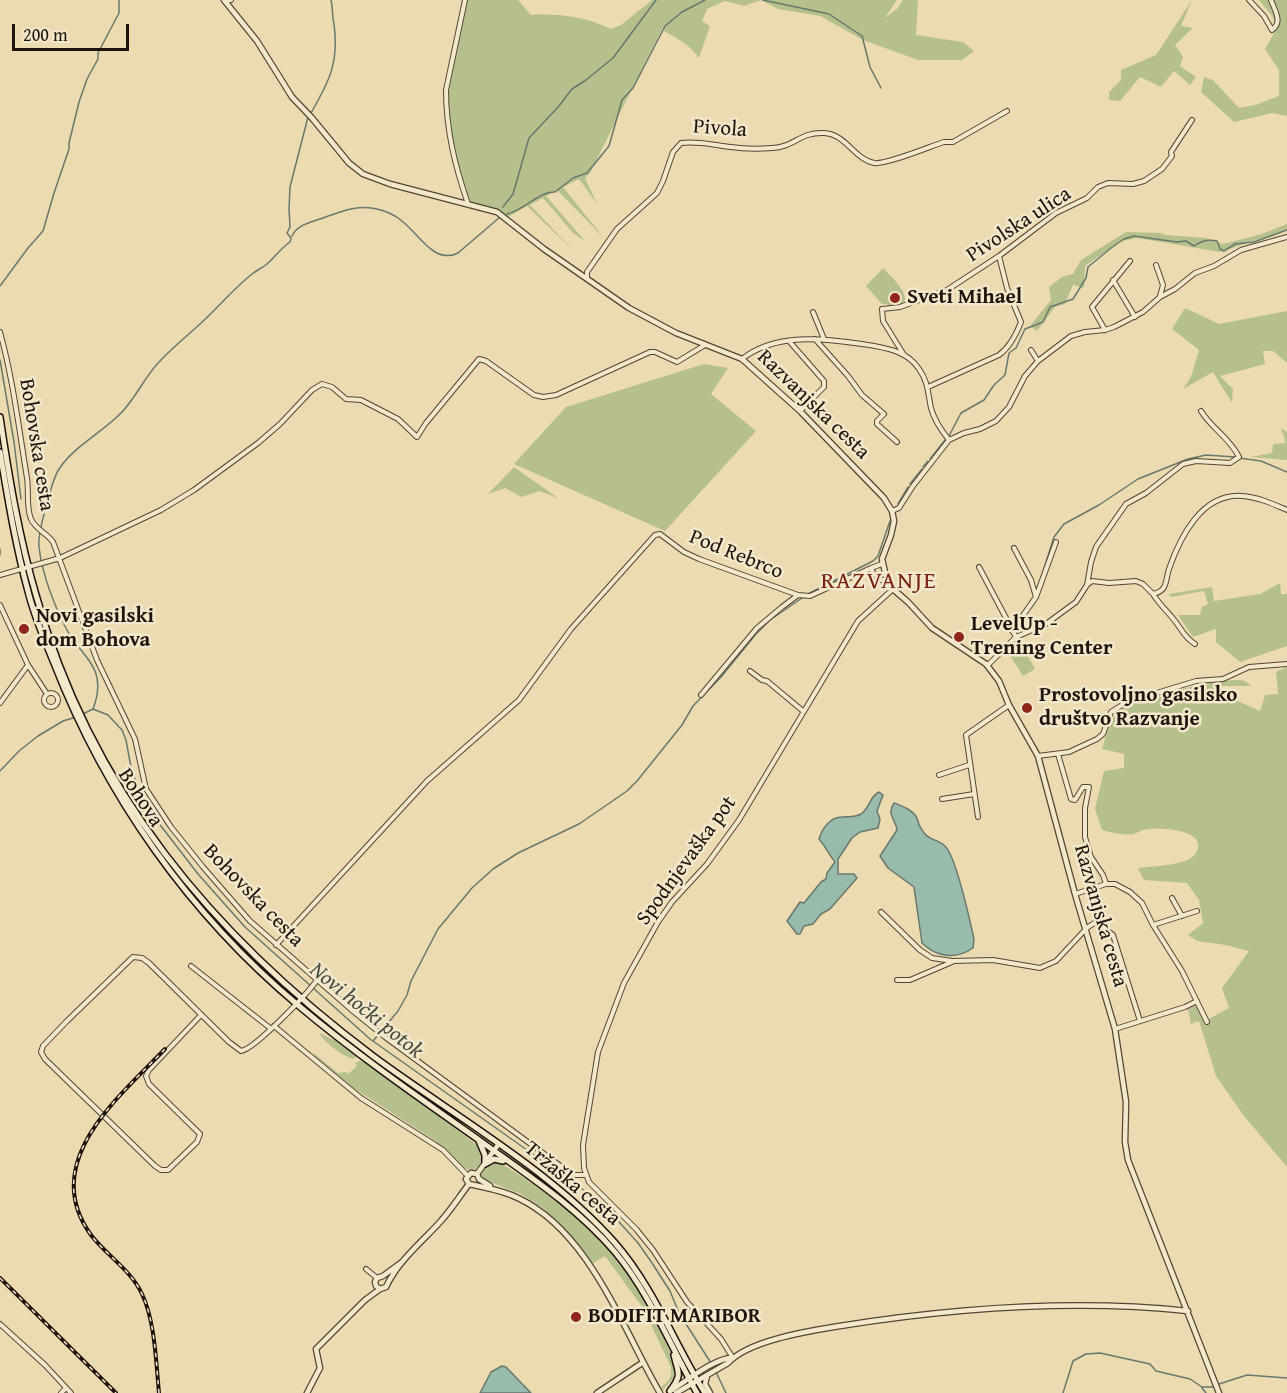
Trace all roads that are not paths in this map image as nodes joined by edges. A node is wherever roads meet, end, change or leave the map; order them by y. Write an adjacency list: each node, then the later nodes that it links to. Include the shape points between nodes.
1 (231, 0): 5 (street)
2 (465, 0): 8 (street, via 446,99 452,153)
3 (1249, 0): 4 (street, via 1272,30 1278,20)
4 (1271, 0)
5 (224, 1): 8 (street, via 292,97 349,163 375,180)
6 (1007, 111): 13 (street, Pivola, via 953,142 879,163 862,158 838,136 827,133 811,133 775,148 681,143 673,152 657,193 617,228)
7 (1192, 120): 10 (street, Pivolska ulica, via 1170,152 1170,160 1157,174 1133,184 1101,185)
8 (468, 204): 13 (street, via 502,214)
9 (1287, 237): 15 (street, via 1241,250 1195,273)
10 (999, 256): 25 (street, Pivolska ulica, via 947,290 900,307 882,309 884,321); 28 (street, via 1021,322 1014,337 999,355)
11 (1130, 261): 14 (street)
12 (1156, 266): 15 (street, via 1163,285)
13 (586, 279): 23 (street, Razvanjska cesta, via 629,308)
14 (1113, 280): 17 (street); 18 (street, via 1092,307)
15 (1160, 297): 17 (street)
16 (813, 312): 21 (street)
17 (1135, 317): 18 (street)
18 (1105, 330): 27 (street, via 1076,334)
19 (0, 332): 39 (street, Bohovska cesta, via 25,466 29,514 35,526 53,542)
20 (814, 339): 21 (street); 22 (street); 33 (street, via 862,396 884,414 877,424)
21 (824, 339): 25 (street, via 885,348)
22 (789, 341): 26 (street, via 752,351); 29 (street, via 824,381 824,387)
23 (705, 345): 26 (street, Razvanjska cesta); 39 (street, via 677,362 650,352 556,395 543,397 534,395 482,359 417,437 398,419 361,400 346,399 326,384 317,385 259,442 194,490)
24 (1031, 350): 27 (street)
25 (904, 355): 28 (street, via 919,368)
26 (742, 359): 29 (street, Razvanjska cesta)
27 (1038, 362): 32 (street, via 996,421)
28 (928, 387): 32 (street, via 936,422)
29 (800, 411): 36 (street, Razvanjska cesta, via 865,477)
30 (1201, 411): 47 (street, via 1231,444 1237,459 1230,463 1183,464 1126,504 1096,547)
31 (0, 417): 42 (main road, Bohova)
32 (949, 440): 36 (street, via 899,508)
33 (897, 442)
34 (0, 452): 44 (main road, Bohova)
35 (1287, 510): 49 (street, via 1243,496 1206,506 1178,545 1164,590)
36 (892, 511): 40 (street, via 893,528)
37 (1056, 542): 51 (street)
38 (1014, 548): 51 (street)
39 (60, 558): 42 (street); 82 (street, Bohovska cesta, via 97,660 135,739 146,789 203,867)
40 (882, 564): 43 (street); 46 (street, Razvanjska cesta)
41 (979, 567): 53 (street)
42 (29, 568): 44 (street); 65 (main road, Bohova)
43 (871, 568): 46 (street, Razvanjska cesta, via 874,575); 50 (street)
44 (22, 569): 45 (street); 65 (main road, Bohova, via 38,624)
45 (0, 575)
46 (887, 581): 48 (street, Razvanjska cesta)
47 (1087, 585): 49 (street, via 1092,581 1136,581); 54 (street, via 1076,602 1056,618)
48 (892, 589): 56 (street, Razvanjska cesta, via 932,628); 64 (street, Spodnjevaška pot, via 858,621)
49 (1153, 594): 55 (street, via 1179,631)
50 (802, 596): 61 (street, via 777,610 757,628); 82 (street, Pod Rebrco, via 699,559 660,534 655,535 571,629 519,700 427,782)
51 (1036, 597): 53 (street)
52 (0, 605): 58 (street)
53 (1012, 631): 54 (street)
54 (1016, 637): 56 (street)
55 (1195, 644)
56 (987, 664): 63 (street, Razvanjska cesta)
57 (1287, 664): 67 (street, via 1249,667 1223,679 1196,681 1127,702 1111,712 1103,734 1097,739)
58 (28, 665): 60 (street); 62 (street)
59 (750, 670): 64 (street)
60 (47, 694)
61 (701, 695)
62 (0, 703)
63 (1009, 705): 68 (street, Razvanjska cesta); 69 (street, via 966,735)
64 (803, 711): 101 (street, Spodnjevaška pot, via 739,820 708,864 672,902 624,983 598,1052 583,1145)
65 (76, 712): 66 (main road, Bohova)
66 (81, 720): 87 (main road, Bohova, via 129,803 179,873 257,959); 89 (main road, Bohova, via 124,805 169,869 215,924)
67 (1058, 754): 68 (street); 74 (street, via 1071,799 1075,800 1083,787 1089,787 1086,843)
68 (1038, 756): 75 (street, Razvanjska cesta)
69 (969, 765): 70 (street); 71 (street)
70 (939, 774)
71 (974, 794): 72 (street); 73 (street)
72 (942, 799)
73 (978, 817)
74 (1106, 884): 75 (street); 80 (street, via 1130,892 1142,903)
75 (1075, 894): 81 (street, Razvanjska cesta)
76 (1172, 898): 79 (street)
77 (1197, 910): 79 (street)
78 (881, 912): 83 (street, via 920,950 932,958)
79 (1182, 916): 80 (street)
80 (1153, 925): 88 (street)
81 (1085, 930): 83 (street, via 1056,961 1040,968 993,960); 91 (street, via 1096,922 1113,935); 94 (street, Razvanjska cesta)
82 (276, 945): 86 (street, Bohovska cesta)
83 (952, 961): 85 (street, via 910,980)
84 (191, 966): 93 (street)
85 (897, 980)
86 (317, 981): 87 (street); 101 (street, Bohovska cesta, via 379,1032 566,1170)
87 (301, 998): 89 (street); 96 (main road, Tržaška cesta, via 378,1060)
88 (1197, 1001): 91 (street); 92 (street)
89 (296, 1003): 93 (street); 95 (main road, Tržaška cesta)
90 (201, 1015): 90 (street, via 149,963 134,957 67,1021 41,1052 155,1166 168,1170 197,1142 200,1134 149,1084 146,1076); 93 (street, via 241,1051)
91 (1140, 1021): 94 (street)
92 (1207, 1022)
93 (272, 1027): 100 (street, via 361,1098 443,1150)
94 (1115, 1029): 114 (street, Razvanjska cesta, via 1126,1102 1128,1160)
95 (478, 1139): 97 (main road, Tržaška cesta); 98 (main road, via 485,1155)
96 (498, 1144): 97 (street, Tržaška cesta); 120 (main road, Tržaška cesta, via 550,1184 616,1245 649,1291)
97 (494, 1150): 98 (street, Tržaška cesta); 99 (main road, Tržaška cesta)
98 (484, 1164): 99 (main road, via 500,1159); 102 (street, Tržaška cesta)
99 (519, 1169): 116 (main road, Tržaška cesta, via 553,1193 613,1250 645,1294)
100 (467, 1175): 102 (street); 103 (street)
101 (586, 1175): 117 (street, via 596,1191 653,1250 687,1302)
102 (478, 1176): 104 (street); 105 (street)
103 (469, 1184): 104 (street); 106 (street, via 441,1222)
104 (476, 1185): 105 (street)
105 (496, 1189): 118 (street, Tržaška cesta, via 539,1210 569,1240 598,1279)
106 (402, 1262): 108 (street); 110 (street)
107 (366, 1269): 109 (street)
108 (383, 1276): 109 (street); 110 (street)
109 (377, 1278): 111 (street)
110 (388, 1282): 112 (street)
111 (375, 1284): 112 (street); 113 (street)
112 (380, 1289): 113 (street)
113 (365, 1300): 126 (street, via 316,1349 320,1368)
114 (1188, 1311): 117 (street, via 1067,1306 943,1313 801,1333); 122 (street, Razvanjska cesta)
115 (0, 1324): 121 (street)
116 (672, 1347): 120 (main road, Tržaška cesta); 123 (main road, via 679,1374)
117 (733, 1358): 119 (street, via 728,1357)
118 (642, 1363): 127 (street); 128 (street, Tržaška cesta)
119 (708, 1371): 120 (street); 131 (street, via 705,1382)
120 (694, 1380): 123 (street); 129 (main road, Tržaška cesta); 130 (main road, Tržaška cesta)
121 (66, 1388): 124 (street); 125 (street)
122 (1217, 1388)
123 (672, 1392)
124 (61, 1393)
125 (71, 1393)
126 (307, 1393)
127 (597, 1393)
128 (660, 1393)
129 (697, 1393)
130 (705, 1393)
131 (710, 1393)

